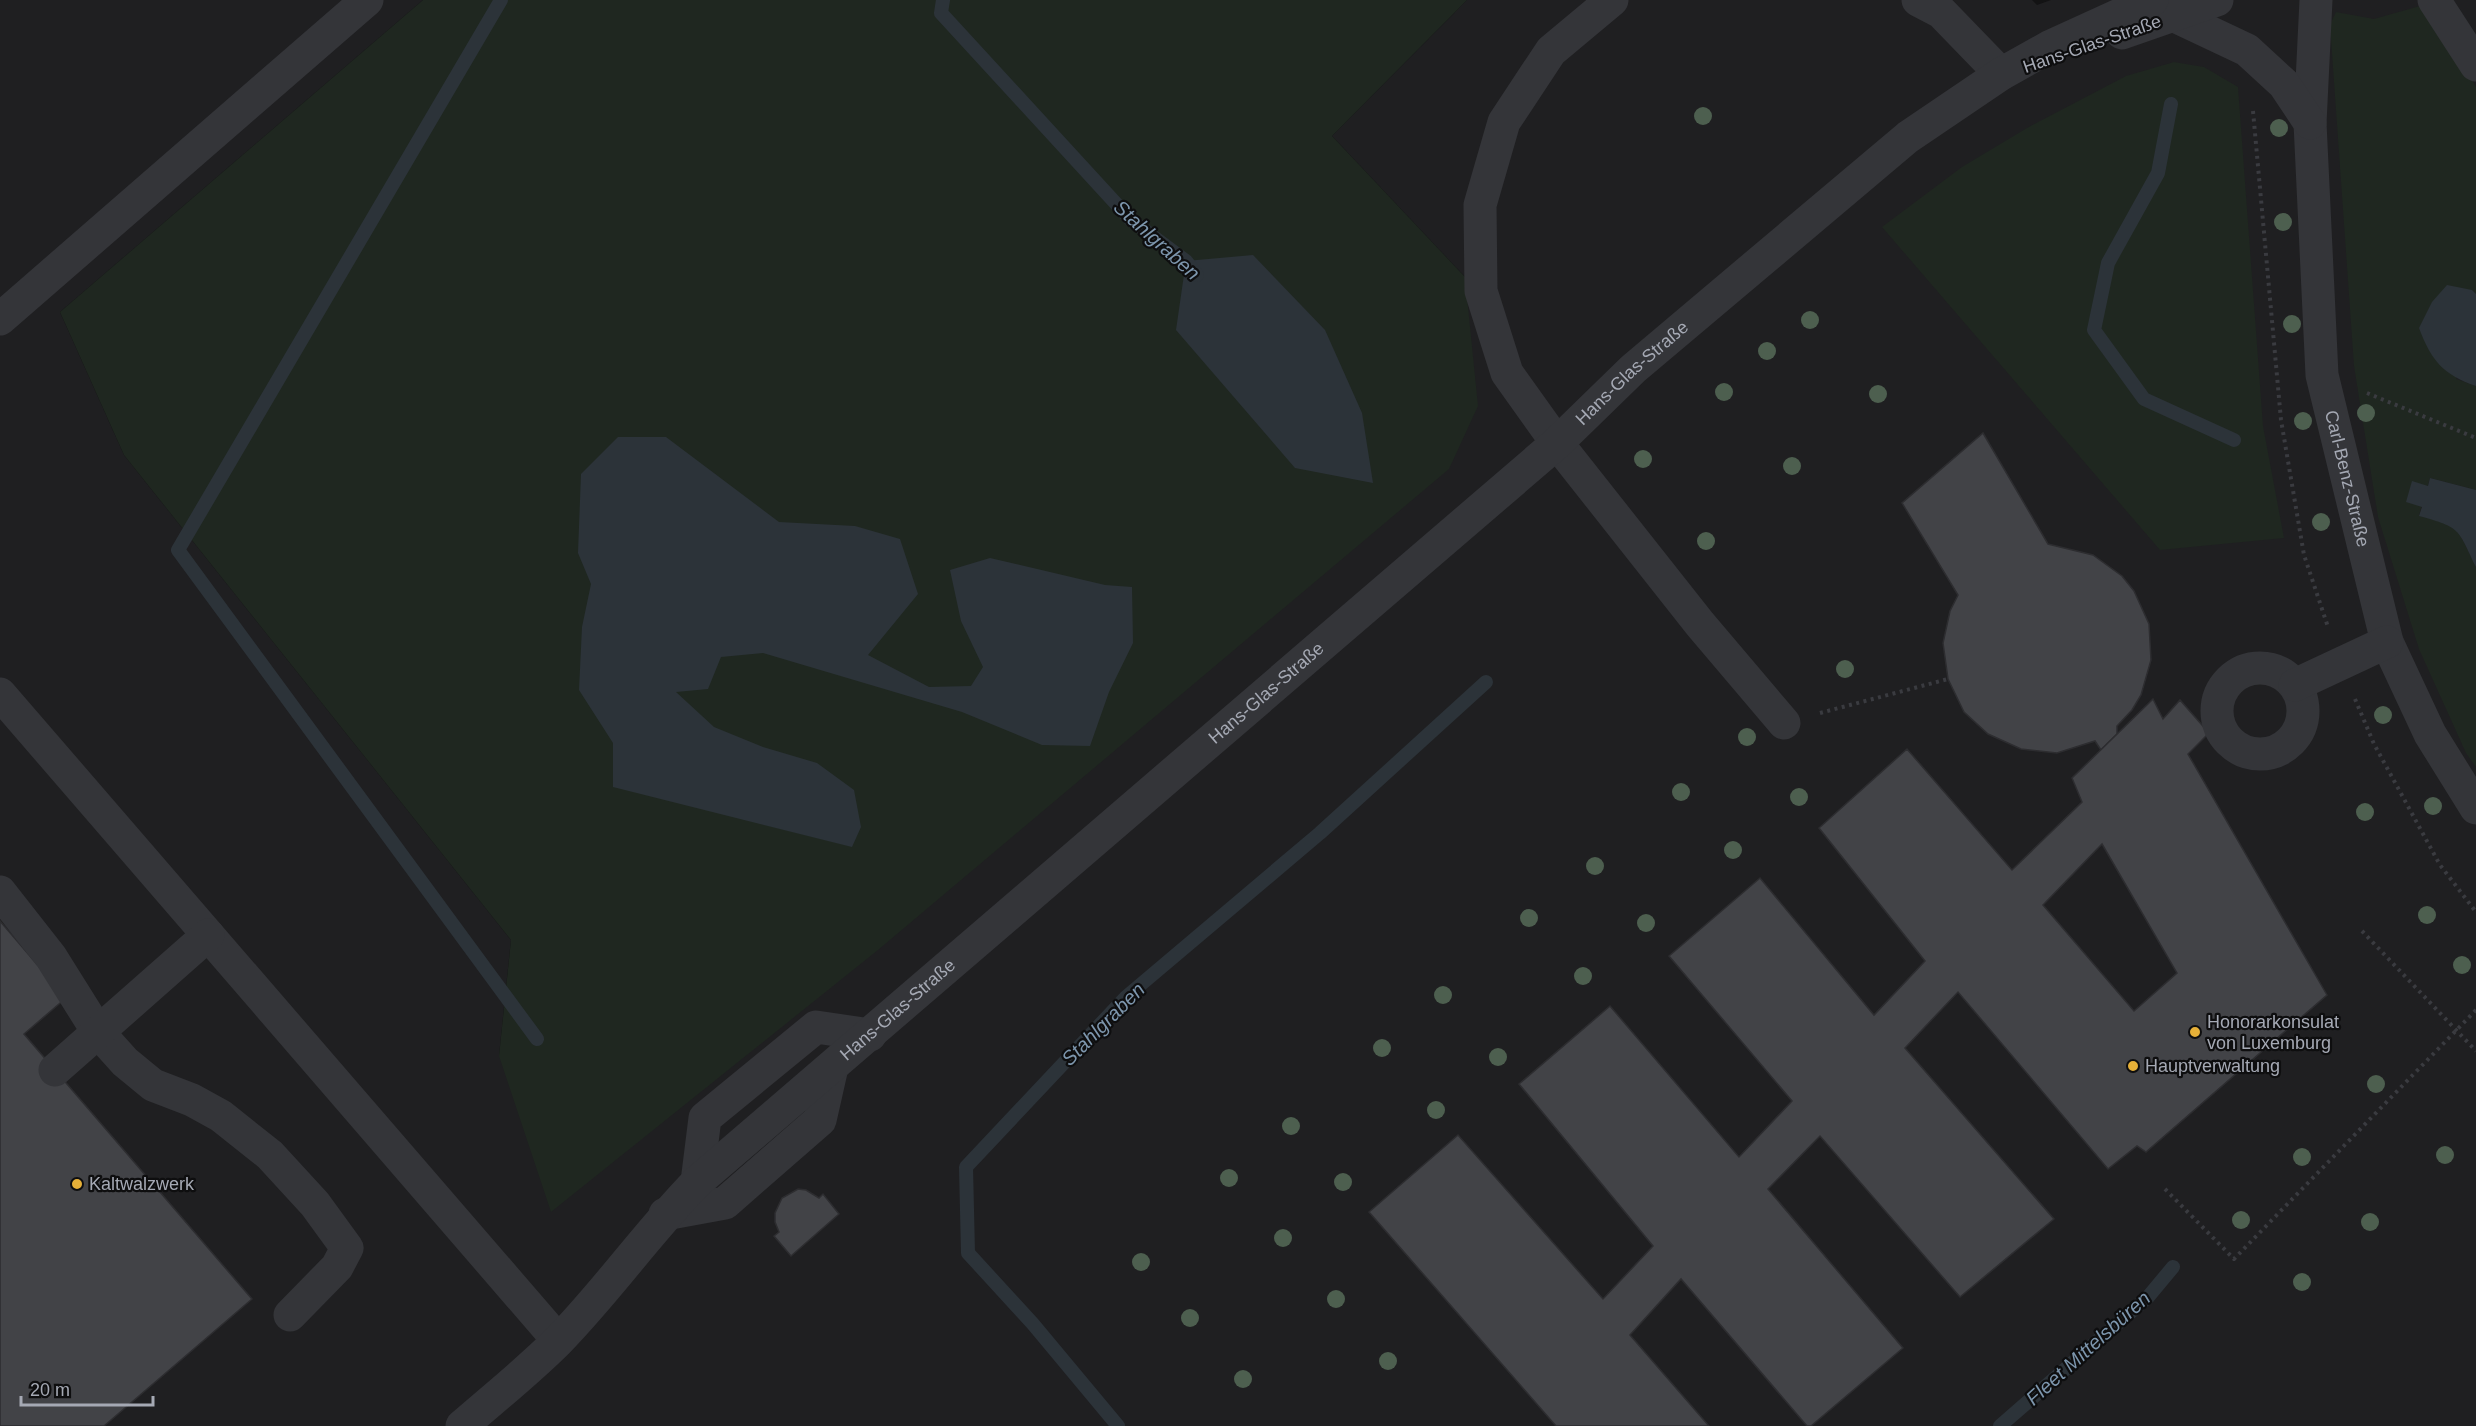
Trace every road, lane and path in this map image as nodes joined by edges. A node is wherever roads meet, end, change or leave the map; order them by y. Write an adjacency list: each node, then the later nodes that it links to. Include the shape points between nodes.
1 (367, 0): 11 (street)
2 (1612, 0): 15 (street, via 1551,51 1504,122 1480,205 1481,291 1507,373)
3 (1918, 0): 9 (street, via 1941,12)
4 (2217, 0): 7 (street, Hans-Glas-Straße)
5 (2316, 0): 10 (street, Carl-Benz-Straße)
6 (2434, 0): 8 (street)
7 (2163, 8): 9 (street, Hans-Glas-Straße, via 2051,46); 10 (street, via 2247,50 2284,84)
8 (2476, 65)
9 (2001, 74): 15 (street, Hans-Glas-Straße, via 1899,144 1633,369)
10 (2310, 123): 12 (street, Carl-Benz-Straße)
11 (0, 319)
12 (2322, 375): 13 (path); 14 (path); 16 (street, Carl-Benz-Straße)
13 (2277, 378)
14 (2476, 438)
15 (1557, 443): 20 (street); 28 (street, Hans-Glas-Straße)
16 (2387, 642): 18 (street); 21 (street, Carl-Benz-Straße, via 2430,734)
17 (1948, 679): 20 (path)
18 (2295, 685)
19 (0, 694): 24 (street)
20 (1784, 723)
21 (2476, 808)
22 (0, 892): 27 (street, via 51,957)
23 (2362, 931): 26 (path)
24 (208, 935): 27 (street); 36 (street)
25 (2476, 1010): 26 (path)
26 (2456, 1030): 29 (path); 33 (path, via 2234,1259)
27 (98, 1032): 31 (street); 35 (street, via 153,1085 222,1116 270,1155 315,1204 347,1248 337,1267)
28 (870, 1035): 30 (street, Hans-Glas-Straße); 32 (street, via 816,1027 705,1118)
29 (2476, 1051)
30 (832, 1067): 32 (street, Hans-Glas-Straße); 34 (street, via 820,1120 725,1203)
31 (55, 1070)
32 (697, 1182): 34 (street, Hans-Glas-Straße)
33 (2165, 1189)
34 (665, 1214): 36 (street, Hans-Glas-Straße)
35 (290, 1314)
36 (558, 1341): 37 (street, Hans-Glas-Straße)
37 (462, 1426)

